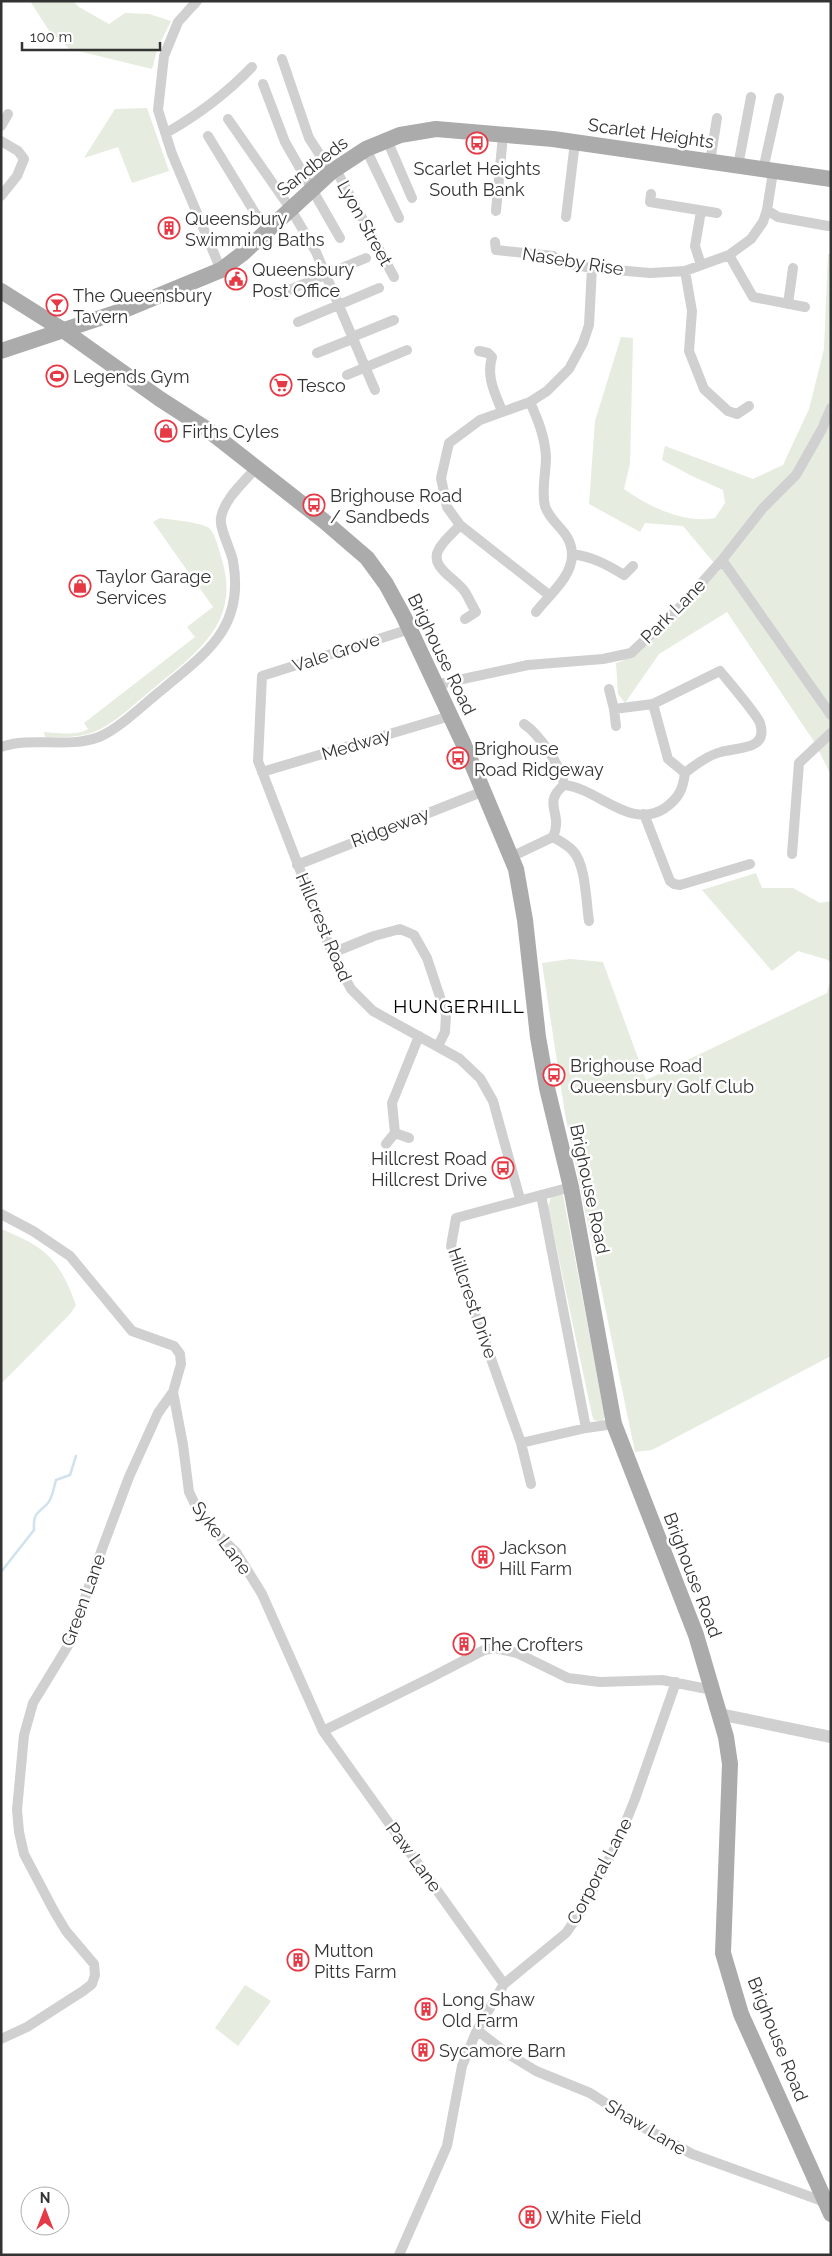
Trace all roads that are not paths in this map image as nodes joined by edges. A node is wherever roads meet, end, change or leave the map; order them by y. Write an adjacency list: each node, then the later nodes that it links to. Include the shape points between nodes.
1 (197, 1): 12 (street, via 178,22 164,56 158,110)
2 (282, 59): 21 (street, Lyon Street, via 309,138)
3 (252, 67): 12 (street, via 195,117)
4 (263, 84): 24 (street, via 285,142)
5 (751, 97): 20 (street)
6 (779, 98): 22 (street, Naseby Rise)
7 (8, 114): 10 (street)
8 (718, 118): 19 (street)
9 (228, 119): 28 (street)
10 (1, 126)
11 (466, 132): 13 (main road, Scarlet Heights); 15 (main road, Sandbeds, via 436,129)
12 (166, 133): 44 (street)
13 (503, 135): 17 (main road, Scarlet Heights); 30 (street)
14 (208, 136): 36 (street)
15 (387, 140): 18 (main road, Sandbeds); 27 (street)
16 (1, 141): 26 (street, via 18,150 24,159 17,176)
17 (575, 142): 19 (main road, Scarlet Heights); 33 (street)
18 (366, 149): 21 (main road, Sandbeds); 34 (street)
19 (710, 162): 20 (main road, Scarlet Heights)
20 (738, 166): 22 (main road, Scarlet Heights)
21 (334, 171): 24 (main road, Sandbeds); 47 (street, Lyon Street)
22 (768, 171): 23 (main road, Scarlet Heights); 29 (street, Naseby Rise)
23 (831, 180)
24 (313, 190): 28 (main road, Sandbeds); 37 (street)
25 (651, 194): 31 (street, via 650,202)
26 (1, 196)
27 (412, 198)
28 (290, 208): 36 (main road, Sandbeds); 46 (street)
29 (767, 210): 35 (street, via 778,217); 39 (street, Naseby Rise, via 751,239)
30 (496, 211)
31 (701, 211): 32 (street); 41 (street, via 695,246)
32 (717, 213)
33 (566, 217)
34 (399, 218)
35 (828, 226)
36 (268, 229): 44 (main road, Sandbeds)
37 (340, 238)
38 (495, 249): 42 (street, Naseby Rise, via 553,256 563,263)
39 (729, 255): 41 (street, Naseby Rise); 51 (street, via 753,297)
40 (366, 258): 46 (street)
41 (701, 265): 45 (street, Naseby Rise)
42 (592, 268): 45 (street, Naseby Rise, via 650,273); 65 (street, via 589,325 583,343 569,369)
43 (793, 268): 51 (street)
44 (221, 270): 56 (main road, Sandbeds, via 124,310)
45 (685, 271): 66 (street, via 692,311 689,351 704,389 728,411 737,414)
46 (326, 275): 50 (street); 52 (street)
47 (394, 277)
48 (378, 288): 52 (street)
49 (1, 291): 56 (main road, Brighouse Road)
50 (277, 294)
51 (788, 304): 53 (street)
52 (339, 306): 55 (street); 57 (street)
53 (804, 307)
54 (394, 320): 57 (street)
55 (298, 322)
56 (63, 330): 59 (main road, Sandbeds); 69 (main road, Brighouse Road, via 208,430)
57 (352, 338): 61 (street); 62 (street)
58 (407, 350): 62 (street)
59 (1, 351)
60 (479, 351): 68 (street, via 492,357 490,380)
61 (317, 353)
62 (365, 368): 63 (street); 64 (street)
63 (347, 375)
64 (375, 390)
65 (530, 402): 68 (street); 71 (street, via 545,445 543,497 546,508 564,531)
66 (749, 406)
67 (831, 408): 72 (street, Park Lane, via 796,475 763,508)
68 (502, 411): 70 (street, via 472,426 449,443 441,478 448,507)
69 (256, 468): 77 (main road, Brighouse Road, via 366,558 386,584); 88 (street, via 226,503 220,519 233,561 236,585 232,613 219,640 196,663 102,736 78,743 17,743)
70 (460, 525): 74 (street); 76 (street, via 438,550 437,561 465,592 476,612)
71 (572, 554): 73 (street, via 603,561 624,575); 74 (street, via 567,574)
72 (722, 560): 79 (street, Park Lane, via 679,608 631,653 603,659 528,665); 83 (street)
73 (633, 566)
74 (549, 595): 75 (street)
75 (536, 612)
76 (465, 619)
77 (410, 629): 78 (street, Vale Grove); 79 (main road, Brighouse Road)
78 (262, 676): 89 (street, Hillcrest Road, via 258,761)
79 (435, 685): 84 (main road, Brighouse Road)
80 (609, 689): 82 (street)
81 (653, 704): 82 (street); 90 (street, via 668,759); 90 (street, via 720,671 760,723 760,735 756,743 747,749 721,752)
82 (614, 709): 86 (street)
83 (831, 715)
84 (450, 716): 89 (street, Medway); 92 (main road, Brighouse Road)
85 (531, 726): 91 (street, via 554,759 564,777)
86 (616, 726)
87 (831, 734): 95 (street, via 800,763)
88 (1, 747)
89 (262, 772): 98 (street, Hillcrest Road)
90 (685, 772): 93 (street, via 678,797 653,815)
91 (564, 785): 93 (street, via 574,786 633,814); 94 (street, via 555,793 553,802 557,829)
92 (484, 791): 96 (main road, Brighouse Road); 98 (street, Ridgeway)
93 (644, 814): 97 (street, via 674,884)
94 (553, 837): 96 (street); 99 (street, via 578,858)
95 (792, 854)
96 (511, 857): 106 (main road, Brighouse Road, via 525,920 547,1088)
97 (750, 864)
98 (297, 865): 100 (street, Hillcrest Road)
99 (589, 921)
100 (332, 954): 101 (street, Hillcrest Road, via 351,989 373,1011); 102 (street, via 400,929 414,935 427,958 446,1015 445,1032)
101 (419, 1036): 102 (street, Hillcrest Road); 103 (street, via 392,1104)
102 (438, 1046): 108 (street, Hillcrest Road, via 480,1078 493,1100)
103 (396, 1133): 104 (street); 105 (street)
104 (410, 1138)
105 (386, 1144)
106 (571, 1187): 107 (street, Hillcrest Drive); 111 (main road, Brighouse Road)
107 (541, 1195): 108 (street, Hillcrest Drive); 112 (street)
108 (520, 1199): 113 (street, Hillcrest Drive, via 456,1218 450,1246)
109 (1, 1214): 110 (street, via 70,1256 132,1331 174,1346 180,1354 181,1364)
110 (173, 1392): 118 (street, Syke Lane, via 188,1492 212,1529 236,1552 262,1594); 122 (street, Green Lane, via 158,1413 129,1477 70,1644 33,1703 19,1766 16,1810 24,1854 66,1931 94,1964 95,1975 92,1984 83,1991)
111 (614, 1424): 112 (street); 116 (main road, Brighouse Road, via 696,1635)
112 (586, 1428): 113 (street)
113 (521, 1443): 114 (street, Hillcrest Drive)
114 (531, 1484)
115 (676, 1682): 116 (street); 118 (street, via 600,1682 568,1678 516,1653 495,1648 484,1650); 120 (street, Corporal Lane, via 616,1846 580,1913 566,1933)
116 (712, 1690): 117 (main road, Brighouse Road)
117 (719, 1714): 119 (street); 123 (main road, Brighouse Road, via 730,1764 723,1953 741,2014)
118 (323, 1731): 120 (street, Paw Lane)
119 (831, 1737)
120 (504, 1984): 121 (street, Corporal Lane)
121 (476, 2030): 123 (street, Shaw Lane, via 536,2071 590,2093 684,2150); 124 (street, Corporal Lane, via 462,2066 447,2146)
122 (1, 2040)
123 (829, 2208)
124 (399, 2255)

